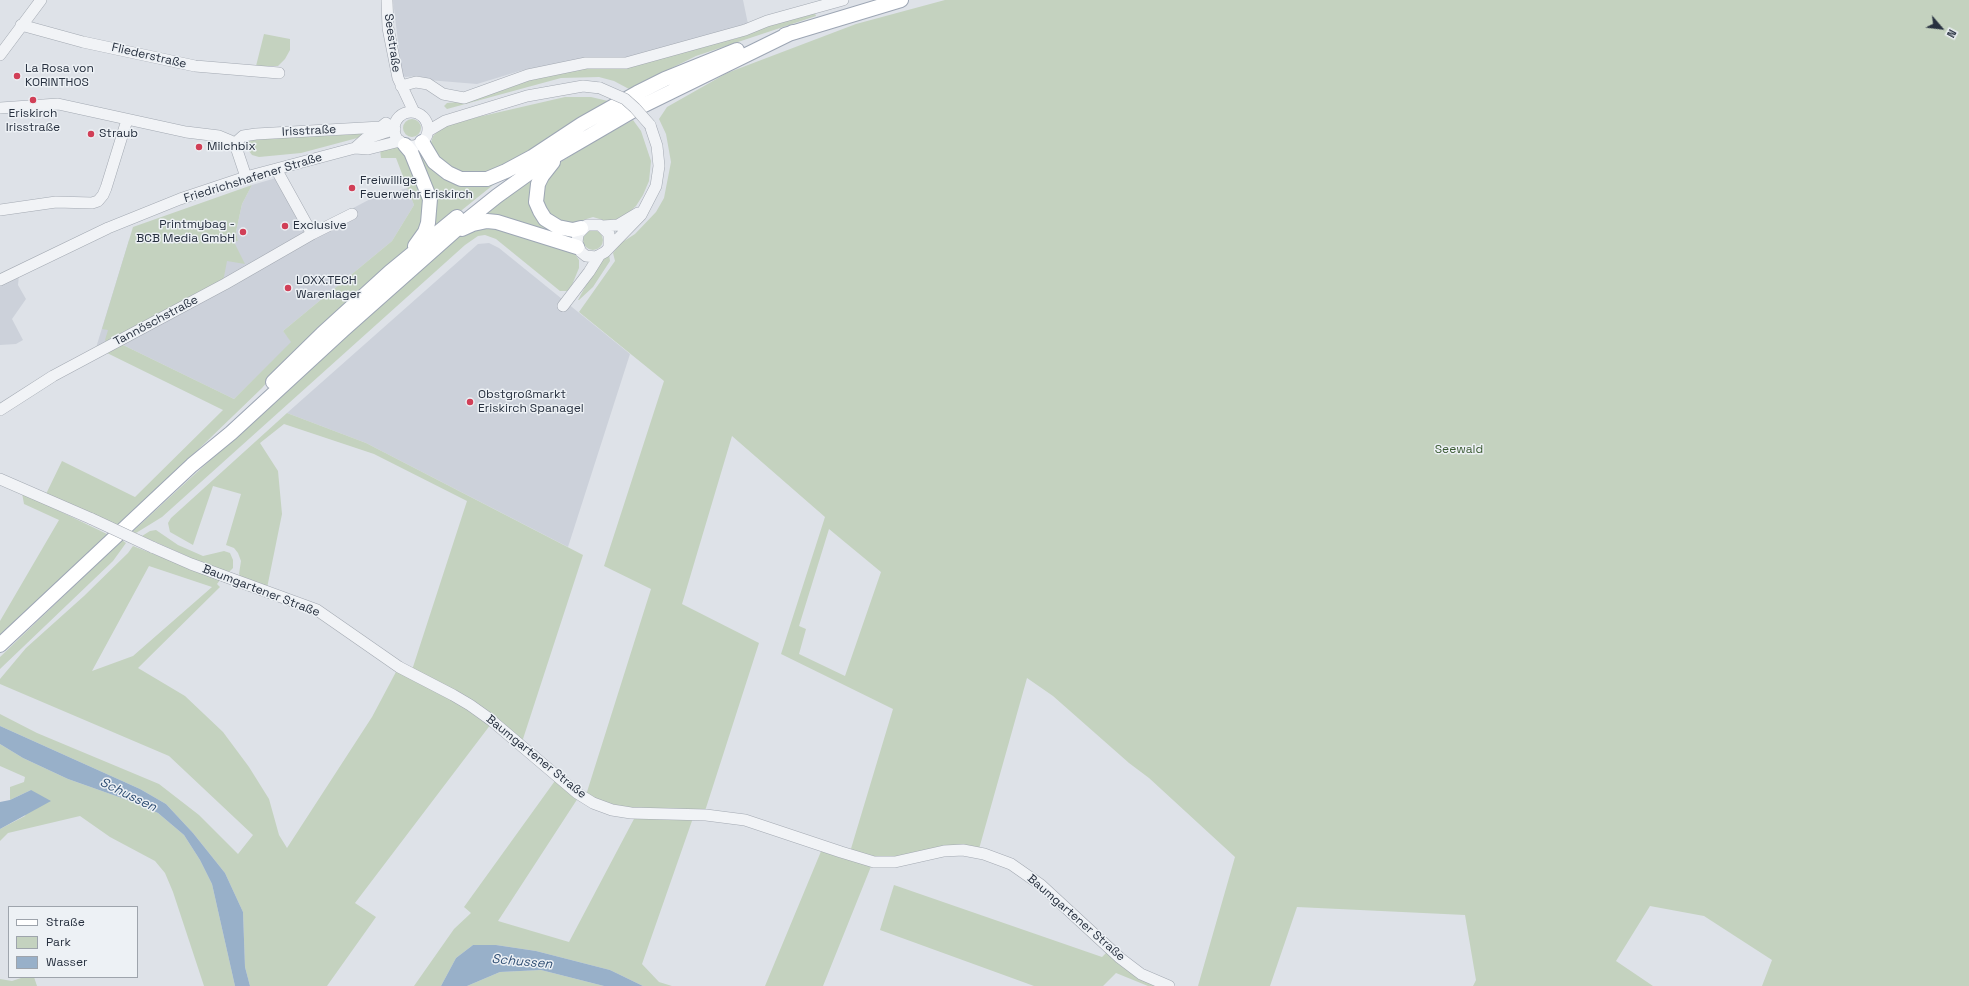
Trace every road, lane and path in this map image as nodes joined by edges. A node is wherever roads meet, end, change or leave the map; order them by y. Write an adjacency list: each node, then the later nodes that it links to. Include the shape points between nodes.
1 (41, 0): 5 (street)
2 (387, 0): 10 (street, Seestraße, via 388,28)
3 (843, 0): 10 (street, via 626,63 586,63 528,75 464,98 443,94 428,84 416,82)
4 (901, 0): 6 (main road)
5 (21, 25): 7 (street); 9 (street, Fliederstraße, via 83,42 195,66)
6 (793, 32): 17 (main road, via 634,110); 21 (main road, via 734,51 665,79 603,112)
7 (6, 38): 8 (street)
8 (0, 55)
9 (279, 73)
10 (401, 86): 12 (street, Seestraße); 13 (street, Seestraße)
11 (0, 108): 14 (street, via 58,104)
12 (414, 112): 13 (street); 16 (street, via 421,115)
13 (401, 116): 15 (street)
14 (127, 120): 19 (street, via 219,136); 25 (street, via 106,188 98,201 56,202)
15 (390, 126): 18 (street); 19 (street, Irisstraße, via 256,134 243,136); 20 (street, Friedrichshafener Straße, via 365,139)
16 (425, 131): 18 (street, via 416,145); 21 (main road, via 434,162 461,179 487,179); 24 (street, bridge, via 445,121 527,96 583,86 600,88 625,100 650,125 657,146 659,166 656,186)
17 (586, 138): 28 (main road, via 548,167 536,192 536,202 545,219 558,227); 31 (main road, via 543,163 497,196)
18 (403, 143): 20 (street, Friedrichshafener Straße, via 368,149); 34 (main road, via 411,152 426,185 430,199 430,216 420,239)
19 (234, 144): 23 (street)
20 (355, 148): 22 (street, Friedrichshafener Straße)
21 (532, 157): 34 (main road)
22 (276, 169): 23 (street, Friedrichshafener Straße); 29 (street)
23 (246, 177): 36 (street, Friedrichshafener Straße, via 108,228)
24 (645, 208): 27 (street, via 618,225); 30 (street, via 631,227)
25 (0, 210)
26 (352, 214): 29 (street, Tannöschstraße)
27 (603, 226): 28 (street, via 590,224); 30 (street, via 609,234)
28 (582, 228): 32 (street, via 577,237)
29 (312, 234): 38 (street, Tannöschstraße, via 225,284 53,376)
30 (609, 247): 33 (street)
31 (436, 248): 32 (main road, via 464,228 487,221 517,227); 39 (main road, via 231,433)
32 (580, 250): 33 (street, via 590,257); 35 (street)
33 (599, 256): 35 (street)
34 (390, 272): 39 (main road, via 225,428)
35 (584, 278): 37 (street)
36 (0, 280)
37 (563, 306)
38 (0, 410)
39 (192, 465): 41 (main road)
40 (0, 479): 42 (street, Baumgartener Straße, bridge, via 191,564 316,610 399,667 453,695 491,720 577,793 593,802 612,810 632,813 706,815 745,820 874,862 895,862 944,851 963,850 984,854 1011,864 1041,885 1120,958 1141,974)
41 (0, 645)
42 (1169, 986)

